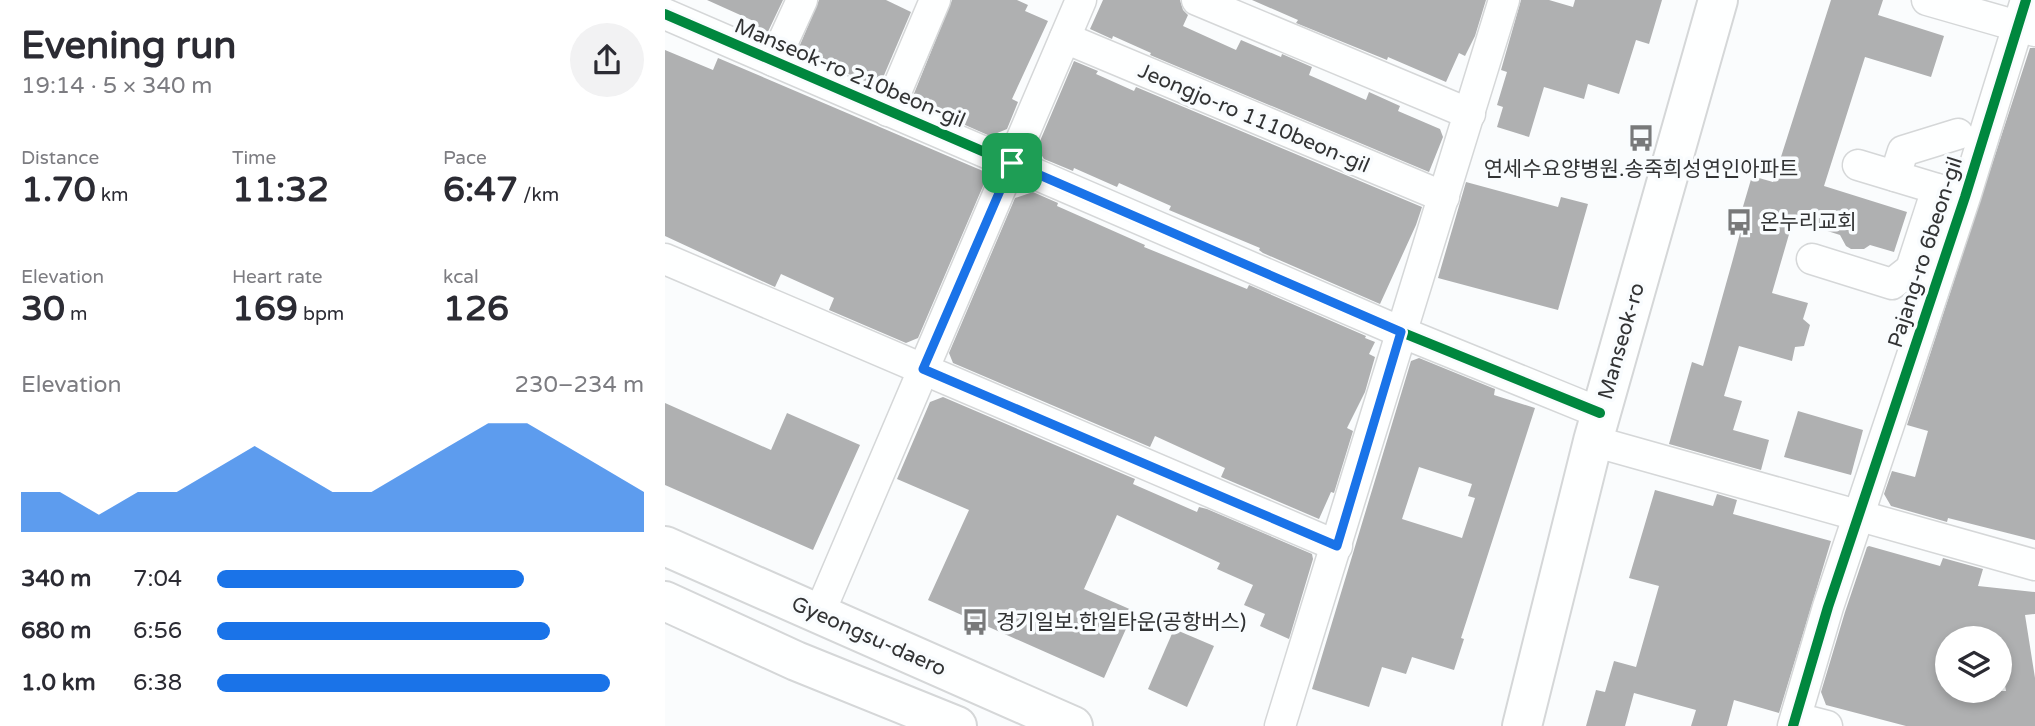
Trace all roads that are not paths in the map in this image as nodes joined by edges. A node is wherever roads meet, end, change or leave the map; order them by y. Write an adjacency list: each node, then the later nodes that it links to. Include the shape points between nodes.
1 (802, 0): 11 (street, Manseok-ro 210beon-gil)
2 (935, 0): 12 (street, Manseok-ro 210beon-gil)
3 (1081, 0): 10 (street)
4 (1197, 0): 13 (street)
5 (1504, 0): 13 (street)
6 (1718, 0): 24 (main road, Manseok-ro)
7 (1927, 0): 9 (street)
8 (665, 15): 11 (street, Manseok-ro 210beon-gil)
9 (2026, 19): 18 (street, Pajang-ro 6beon-gil)
10 (1065, 38): 15 (street); 19 (street, Jeongjo-ro 1110beon-gil)
11 (774, 61): 12 (street, Manseok-ro 210beon-gil)
12 (888, 111): 15 (street, Manseok-ro 210beon-gil)
13 (1470, 114): 19 (street)
14 (1958, 134): 17 (street, via 1903,151)
15 (1012, 163): 22 (street, Manseok-ro 210beon-gil); 23 (street)
16 (1859, 164): 17 (street)
17 (1895, 176): 18 (street)
18 (1951, 193): 21 (street, via 1911,269 1892,284); 25 (street, Pajang-ro 6beon-gil)
19 (1444, 197): 22 (street)
20 (665, 259): 23 (street)
21 (1812, 260)
22 (1401, 332): 24 (street, Manseok-ro 210beon-gil); 27 (street)
23 (923, 369): 27 (street); 30 (street)
24 (1597, 427): 25 (street, Manseok-ro 210beon-gil); 35 (main road, Manseok-ro)
25 (1858, 516): 28 (street, Manseok-ro 210beon-gil); 31 (street, Pajang-ro 6beon-gil)
26 (665, 546): 30 (main road, Gyeongsu-daero)
27 (1337, 546): 34 (street)
28 (2035, 565)
29 (665, 601): 32 (main road, via 796,661)
30 (819, 614): 33 (main road, Gyeongsu-daero)
31 (1794, 722): 36 (street)
32 (957, 726)
33 (1073, 726)
34 (1280, 726)
35 (1523, 726)
36 (1827, 726)

